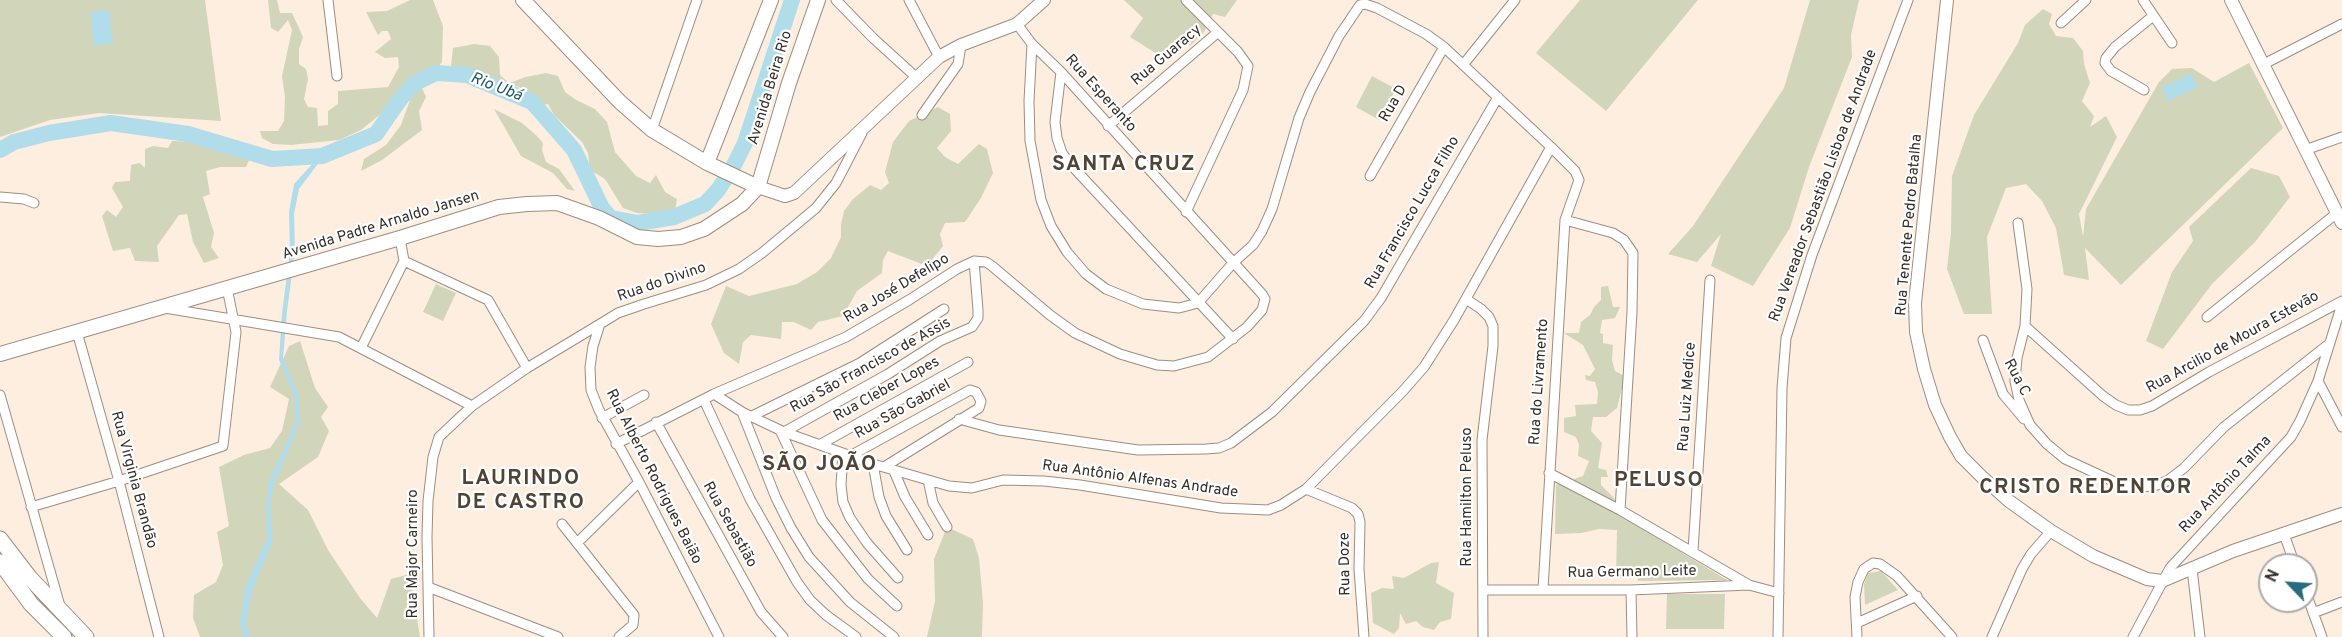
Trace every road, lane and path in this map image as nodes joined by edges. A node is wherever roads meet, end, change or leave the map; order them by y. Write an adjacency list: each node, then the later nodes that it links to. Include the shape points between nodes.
1 (328, 0): 29 (street)
2 (523, 0): 36 (main road)
3 (697, 0): 36 (street)
4 (771, 0): 40 (main road, Avenida Beira Rio)
5 (818, 0): 42 (main road, Avenida Beira Rio)
6 (836, 0): 30 (street)
7 (909, 0): 25 (street)
8 (1044, 0): 18 (street)
9 (1186, 0): 20 (street)
10 (1908, 0): 121 (street, Rua Vereador Sebastião Lisboa de Andrade, via 1812,255 1786,338)
11 (1947, 0): 104 (street, Rua Tenente Pedro Batalha, via 1915,303 1916,332 1935,405 1961,456 2009,501)
12 (2086, 0): 17 (street)
13 (2143, 0): 16 (street)
14 (2231, 0): 27 (street)
15 (1509, 2): 26 (street)
16 (2153, 16): 21 (street); 31 (street, via 2106,58 2111,71)
17 (2061, 23)
18 (1017, 24): 22 (street, Rua Esperanto); 23 (street)
19 (2342, 24): 27 (street)
20 (1217, 33): 34 (street, Rua Guaracy); 45 (street, via 1244,59 1247,75)
21 (2172, 43)
22 (1032, 44): 28 (street, Rua Esperanto); 57 (street, via 1029,101 1035,174 1051,226 1067,252 1086,274 1123,297 1143,304 1179,308)
23 (961, 45): 25 (street); 33 (street, via 958,64)
24 (1444, 47): 26 (street); 41 (street, Rua D); 52 (street, via 1377,8 1360,5 1306,101 1262,231)
25 (939, 57): 30 (street)
26 (1463, 65): 32 (street)
27 (2262, 65): 39 (street)
28 (1061, 72): 34 (street, Rua Esperanto); 57 (street, via 1056,122 1062,153)
29 (338, 76)
30 (917, 78): 35 (street)
31 (2144, 90)
32 (1498, 97): 38 (street); 82 (street, Rua Francisco Lucca Filho, via 1364,321 1272,412 1231,443 1206,449 1138,450 999,430)
33 (922, 115)
34 (1108, 126): 45 (street, Rua Esperanto)
35 (865, 128): 42 (street, via 791,195); 63 (street, Rua do Divino, via 836,183 816,208 762,253 706,285 618,313)
36 (652, 130): 40 (main road)
37 (2342, 137): 39 (street)
38 (1551, 147): 47 (street, Rua do Livramento, via 1579,180); 56 (street, Rua Antônio Alfenas Andrade)
39 (2305, 150): 46 (street)
40 (712, 165): 42 (main road)
41 (1370, 176)
42 (754, 186): 49 (main road, Avenida Padre Arnaldo Jansen, via 732,212 681,237 637,237 557,203 499,207)
43 (0, 197): 44 (street)
44 (34, 203)
45 (1186, 212): 52 (street, Rua Esperanto)
46 (2340, 218): 61 (street)
47 (1565, 220): 94 (street, Rua do Livramento); 100 (street, via 1613,233 1633,253)
48 (2018, 223): 64 (street, via 2027,289)
49 (400, 238): 50 (street); 54 (main road, Avenida Padre Arnaldo Jansen)
50 (404, 261): 69 (street); 72 (street, via 488,300)
51 (974, 261): 66 (street, Rua José Defelipo, via 992,266 1076,333 1139,361 1174,366 1190,363 1208,357); 74 (street, Rua José Defelipo, via 846,337); 86 (street, Rua São Francisco de Assis, via 978,318 972,327 940,341)
52 (1233, 263): 55 (street, Rua Esperanto); 57 (street)
53 (1710, 280): 110 (street, Rua Luiz Medice)
54 (226, 288): 59 (main road, Avenida Padre Arnaldo Jansen); 62 (street)
55 (1265, 299): 66 (street, Rua José Defelipo, via 1262,310)
56 (1466, 299): 98 (street, Rua Antônio Alfenas Andrade, via 1424,367); 118 (street, Rua Hamilton Peluso, via 1489,316 1493,326 1482,440)
57 (1198, 303): 66 (street)
58 (2342, 303): 64 (street, Rua Arcilio de Moura Estevão, via 2140,410 2128,410 2103,396); 68 (street, Rua Antônio Talma)
59 (159, 307): 62 (street); 65 (main road, Avenida Padre Arnaldo Jansen)
60 (944, 309): 80 (street, via 860,363)
61 (2207, 317)
62 (235, 319): 69 (street, via 339,337); 96 (street, via 223,446)
63 (600, 324): 72 (street, Rua do Divino); 81 (street, Rua Alberto Rodrigues Baião, via 590,367 591,390)
64 (2025, 326): 84 (street, via 2015,381)
65 (77, 332): 70 (main road, Avenida Padre Arnaldo Jansen); 96 (street, Rua Virginia Brandão)
66 (1233, 339)
67 (1983, 340): 84 (street, Rua C, via 2003,394)
68 (2330, 344): 73 (street, Rua Antônio Talma); 84 (street, Rua C, via 2244,411 2167,481 2154,486 2119,484 2065,459)
69 (361, 348): 78 (street)
70 (0, 354)
71 (968, 362): 89 (street, Rua Cleber Lopes)
72 (527, 368): 78 (street, Rua do Divino)
73 (2318, 381): 85 (street); 115 (street, Rua Antônio Talma, via 2291,436 2181,554)
74 (714, 394): 77 (street, Rua José Defelipo); 79 (street, Rua Antônio Alfenas Andrade)
75 (0, 395): 99 (street)
76 (644, 395): 81 (street)
77 (704, 400): 83 (street, Rua José Defelipo); 137 (street, via 750,500 796,582 826,615)
78 (472, 406): 87 (street, Rua do Divino)
79 (742, 411): 80 (street, Rua Antônio Alfenas Andrade); 138 (street, via 776,498 809,557 850,602)
80 (752, 416): 86 (street, Rua Antônio Alfenas Andrade)
81 (602, 418): 88 (street, Rua Alberto Rodrigues Baião)
82 (959, 419): 90 (street, Rua São Gabriel, via 981,406 976,392 970,390); 92 (street)
83 (656, 422): 88 (street, Rua José Defelipo); 136 (street, Rua Sebastião, via 760,612)
84 (2030, 425)
85 (2342, 427)
86 (782, 431): 89 (street, Rua Antônio Alfenas Andrade); 124 (street, via 822,520 868,579)
87 (440, 437): 117 (street, Rua Major Carneiro, via 433,457 428,501)
88 (616, 444): 97 (street, Rua Alberto Rodrigues Baião)
89 (821, 444): 90 (street, Rua Antônio Alfenas Andrade)
90 (847, 455): 91 (street, Rua Antônio Alfenas Andrade); 114 (street, via 841,485 843,502 867,543)
91 (873, 464): 92 (street, Rua Antônio Alfenas Andrade); 109 (street, via 886,516)
92 (884, 467): 93 (street, Rua Antônio Alfenas Andrade)
93 (894, 471): 95 (street, Rua Antônio Alfenas Andrade); 106 (street)
94 (1549, 473): 100 (street); 119 (street, Rua do Livramento)
95 (928, 480): 98 (street, Rua Antônio Alfenas Andrade, via 961,488 1003,480 1080,484 1181,503 1252,510 1281,505); 103 (street, via 933,503)
96 (119, 481): 99 (street); 131 (street, Rua Virginia Brandão)
97 (639, 482): 108 (street); 135 (street, Rua Alberto Rodrigues Baião)
98 (1306, 489): 139 (street, Rua Doze, via 1358,514)
99 (31, 507): 126 (street)
100 (1620, 510): 110 (street)
101 (2342, 514): 105 (street)
102 (562, 524): 108 (street)
103 (946, 527)
104 (2051, 531): 115 (street, Rua Tenente Pedro Batalha, via 2127,572); 145 (street, via 2022,569)
105 (2283, 534): 111 (street); 113 (street)
106 (928, 535)
107 (0, 539): 126 (main road)
108 (577, 543): 134 (street, via 634,615 633,625)
109 (907, 550)
110 (1693, 551): 116 (street)
111 (2290, 553)
112 (0, 562): 129 (main road, via 31,604)
113 (2192, 569): 115 (street); 147 (street)
114 (898, 578)
115 (2162, 581): 146 (street, Rua Antônio Talma)
116 (1749, 585): 120 (street, Rua Germano Leite); 121 (street, Rua Germano Leite)
117 (428, 587): 132 (street, Rua Major Carneiro); 133 (street)
118 (1484, 590): 119 (street, Rua Germano Leite); 140 (street, Rua Hamilton Peluso)
119 (1543, 590): 120 (street, Rua Germano Leite)
120 (1631, 590): 141 (street)
121 (1779, 593): 142 (street, Rua Vereador Sebastião Lisboa de Andrade)
122 (1917, 596): 128 (street); 128 (street, via 1880,564 1868,565 1855,597); 144 (street)
123 (2342, 602): 125 (street)
124 (897, 606)
125 (2318, 611)
126 (61, 612): 130 (main road)
127 (2313, 613): 148 (street)
128 (1857, 623): 143 (street)
129 (64, 637)
130 (86, 637)
131 (159, 637)
132 (429, 637)
133 (558, 637)
134 (619, 637)
135 (719, 637)
136 (783, 637)
137 (856, 637)
138 (894, 637)
139 (1364, 637)
140 (1483, 637)
141 (1632, 637)
142 (1778, 637)
143 (1857, 637)
144 (1952, 637)
145 (1992, 637)
146 (2133, 637)
147 (2200, 637)
148 (2322, 637)

